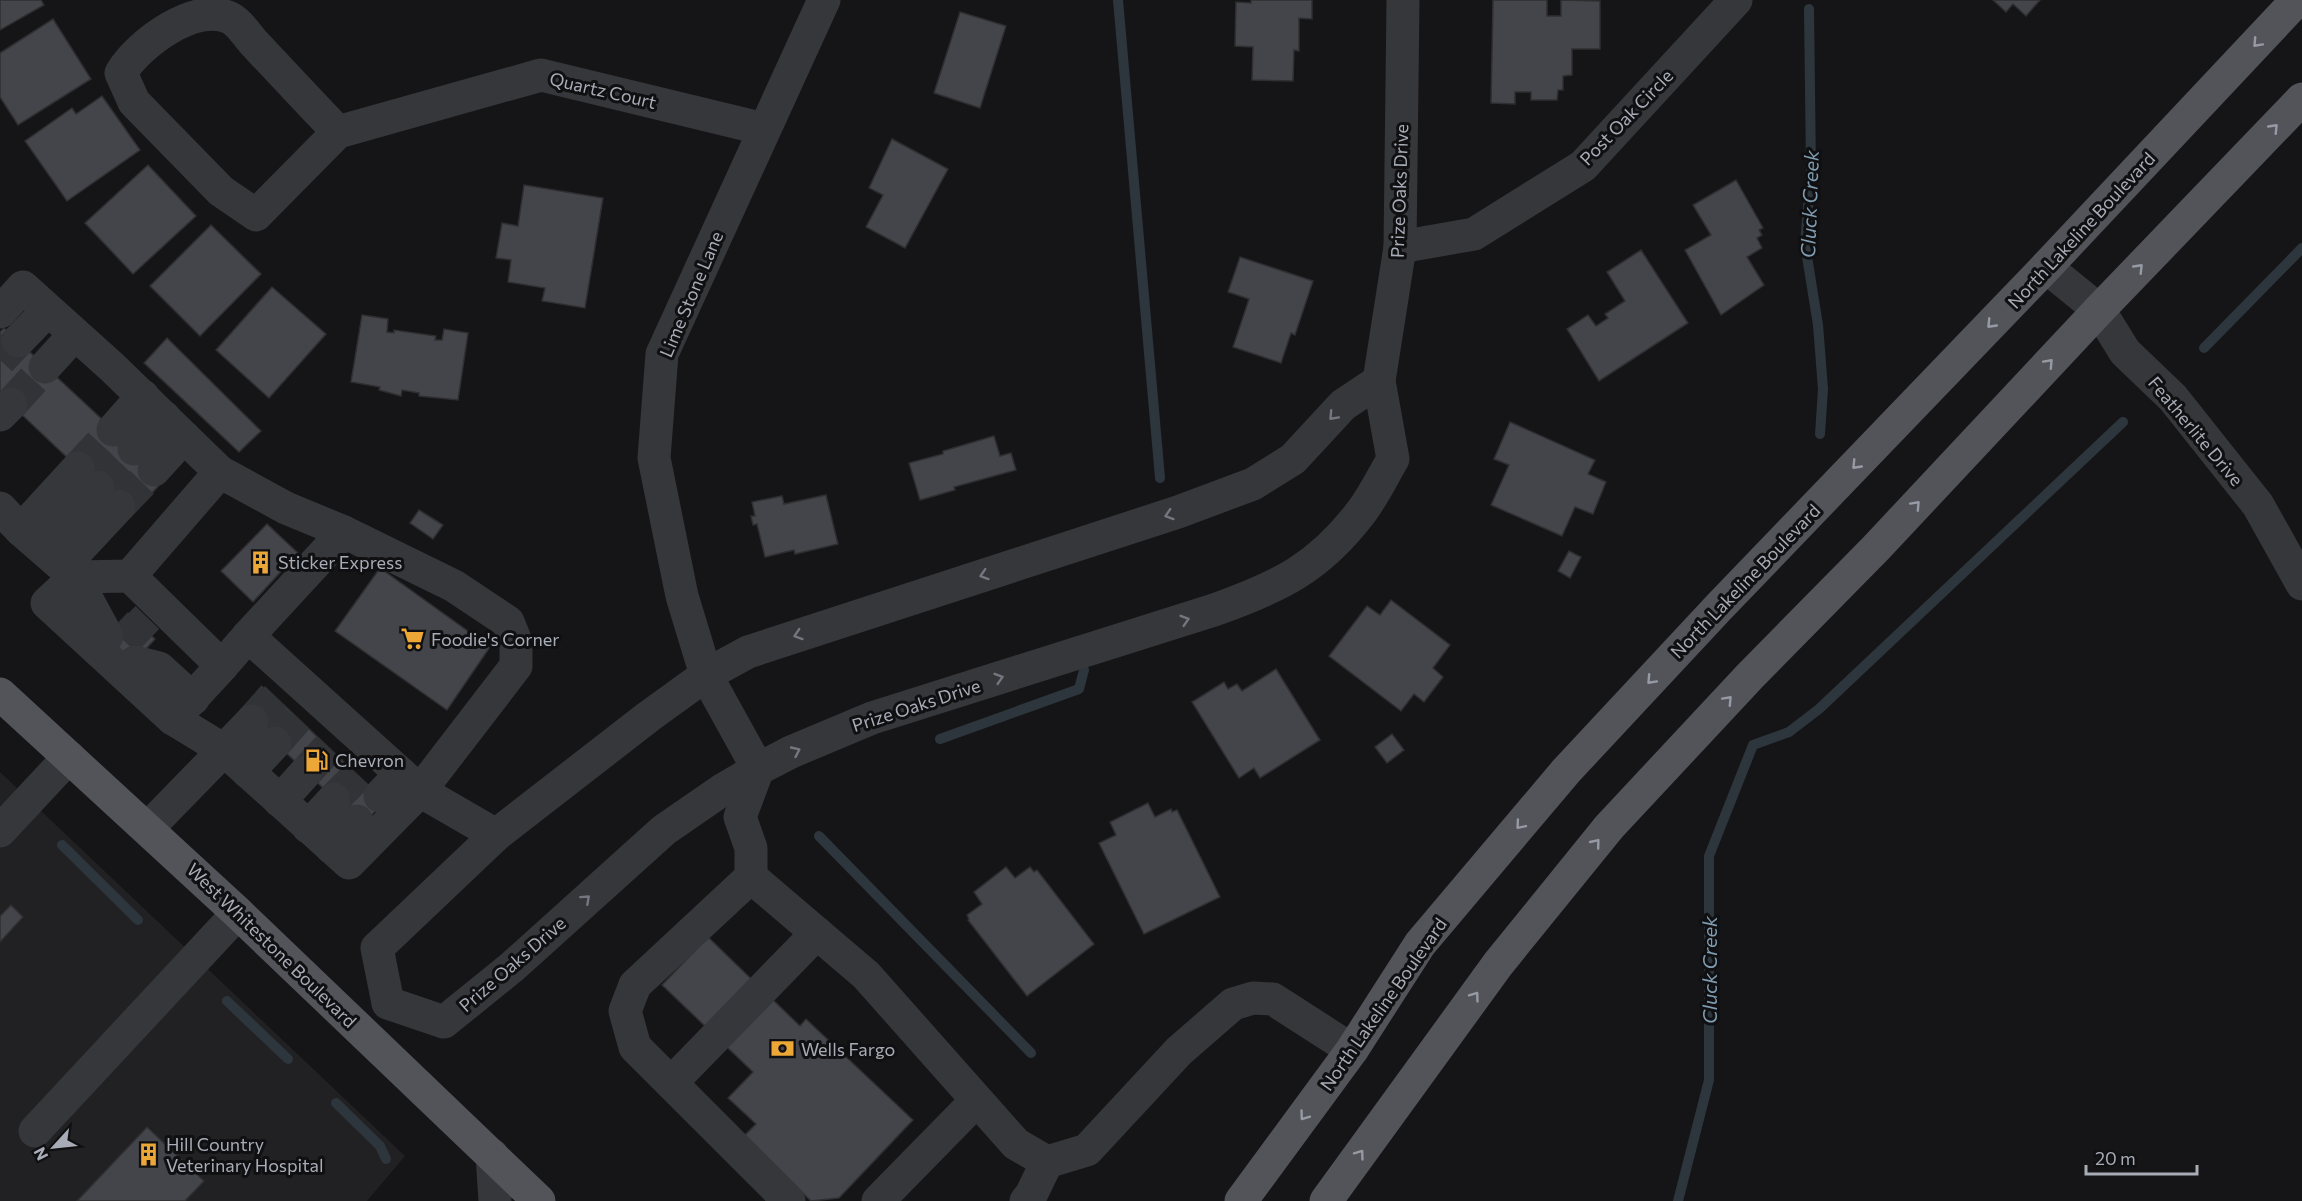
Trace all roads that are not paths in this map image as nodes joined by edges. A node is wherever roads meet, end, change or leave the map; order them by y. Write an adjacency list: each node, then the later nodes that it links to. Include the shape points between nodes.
1 (824, 0): 6 (street, Lime Stone Lane)
2 (1403, 0): 8 (street, Prize Oaks Drive)
3 (1736, 0): 8 (street, Post Oak Circle, via 1582,166 1474,234)
4 (2297, 0): 9 (main road, North Lakeline Boulevard, one-way to 9)
5 (2302, 99): 11 (main road, one-way to 5)
6 (764, 129): 7 (street, Quartz Court, via 541,75); 27 (street, Lime Stone Lane, via 662,354 654,458 681,596)
7 (338, 132): 7 (street, via 230,18 204,14 178,24 156,36 129,60 122,73 134,102 221,191 256,215)
8 (1400, 247): 16 (street, Prize Oaks Drive)
9 (2046, 267): 11 (street, Featherlite Drive); 47 (main road, North Lakeline Boulevard, one-way to 47, via 1566,771 1420,944)
10 (48, 310): 12 (street, via 23,287); 13 (street); 14 (street)
11 (2099, 310): 22 (street, Featherlite Drive, via 2125,352 2173,398 2258,505); 59 (main road, one-way to 11, via 1498,964 1609,827)
12 (0, 312)
13 (75, 334): 15 (street); 17 (street)
14 (18, 341)
15 (45, 367)
16 (1379, 381): 27 (street, one-way to 27, via 1343,405 1293,459 1253,484 748,652); 32 (street, Prize Oaks Drive, one-way to 16, via 872,718 1214,610 1262,593 1298,573 1326,552 1362,510 1393,459)
17 (164, 417): 17 (street, via 134,450); 18 (street)
18 (220, 472): 19 (street, via 286,508); 21 (street)
19 (344, 532): 24 (street); 35 (street, via 454,586 508,622 516,642 516,666)
20 (40, 546): 20 (street, via 98,487); 21 (street); 23 (street); 29 (street, via 47,603)
21 (130, 576): 26 (street)
22 (2302, 584)
23 (115, 627)
24 (248, 636): 26 (street); 35 (street, via 295,697)
25 (148, 658): 29 (street)
26 (222, 666): 29 (street)
27 (706, 675): 32 (street, Lime Stone Lane); 40 (street)
28 (0, 694): 31 (main road, West Whitestone Boulevard)
29 (183, 709): 30 (street)
30 (224, 750): 33 (street); 33 (street, via 263,732); 39 (street)
31 (69, 757): 38 (street); 39 (main road, West Whitestone Boulevard)
32 (758, 769): 42 (street, via 741,817 751,848); 45 (street, Prize Oaks Drive, one-way to 32, via 444,1022 512,967 664,830)
33 (248, 772): 36 (street)
34 (306, 772): 36 (street)
35 (387, 778): 40 (street); 41 (street, via 349,864)
36 (280, 801): 41 (street)
37 (346, 810): 41 (street)
38 (4, 817)
39 (148, 828): 43 (main road, West Whitestone Boulevard)
40 (496, 835): 45 (street, via 377,948)
41 (320, 837)
42 (751, 877): 44 (street); 48 (street, via 635,985 625,1011 635,1047)
43 (238, 913): 46 (main road, West Whitestone Boulevard); 50 (street)
44 (817, 933): 48 (street); 49 (street, via 866,975)
45 (388, 1003): 46 (street)
46 (359, 1029): 51 (main road, West Whitestone Boulevard)
47 (1352, 1050): 52 (street, via 1273,999 1253,998 1233,1004 1179,1051 1087,1150); 58 (main road, North Lakeline Boulevard, one-way to 58)
48 (671, 1083): 53 (street)
49 (976, 1101): 52 (street, via 1016,1144); 56 (street)
50 (35, 1131)
51 (492, 1155): 54 (street); 55 (main road, West Whitestone Boulevard)
52 (1047, 1162): 57 (street)
53 (773, 1198)
54 (495, 1201)
55 (539, 1201)
56 (878, 1201)
57 (1026, 1201)
58 (1241, 1201)
59 (1326, 1201)

